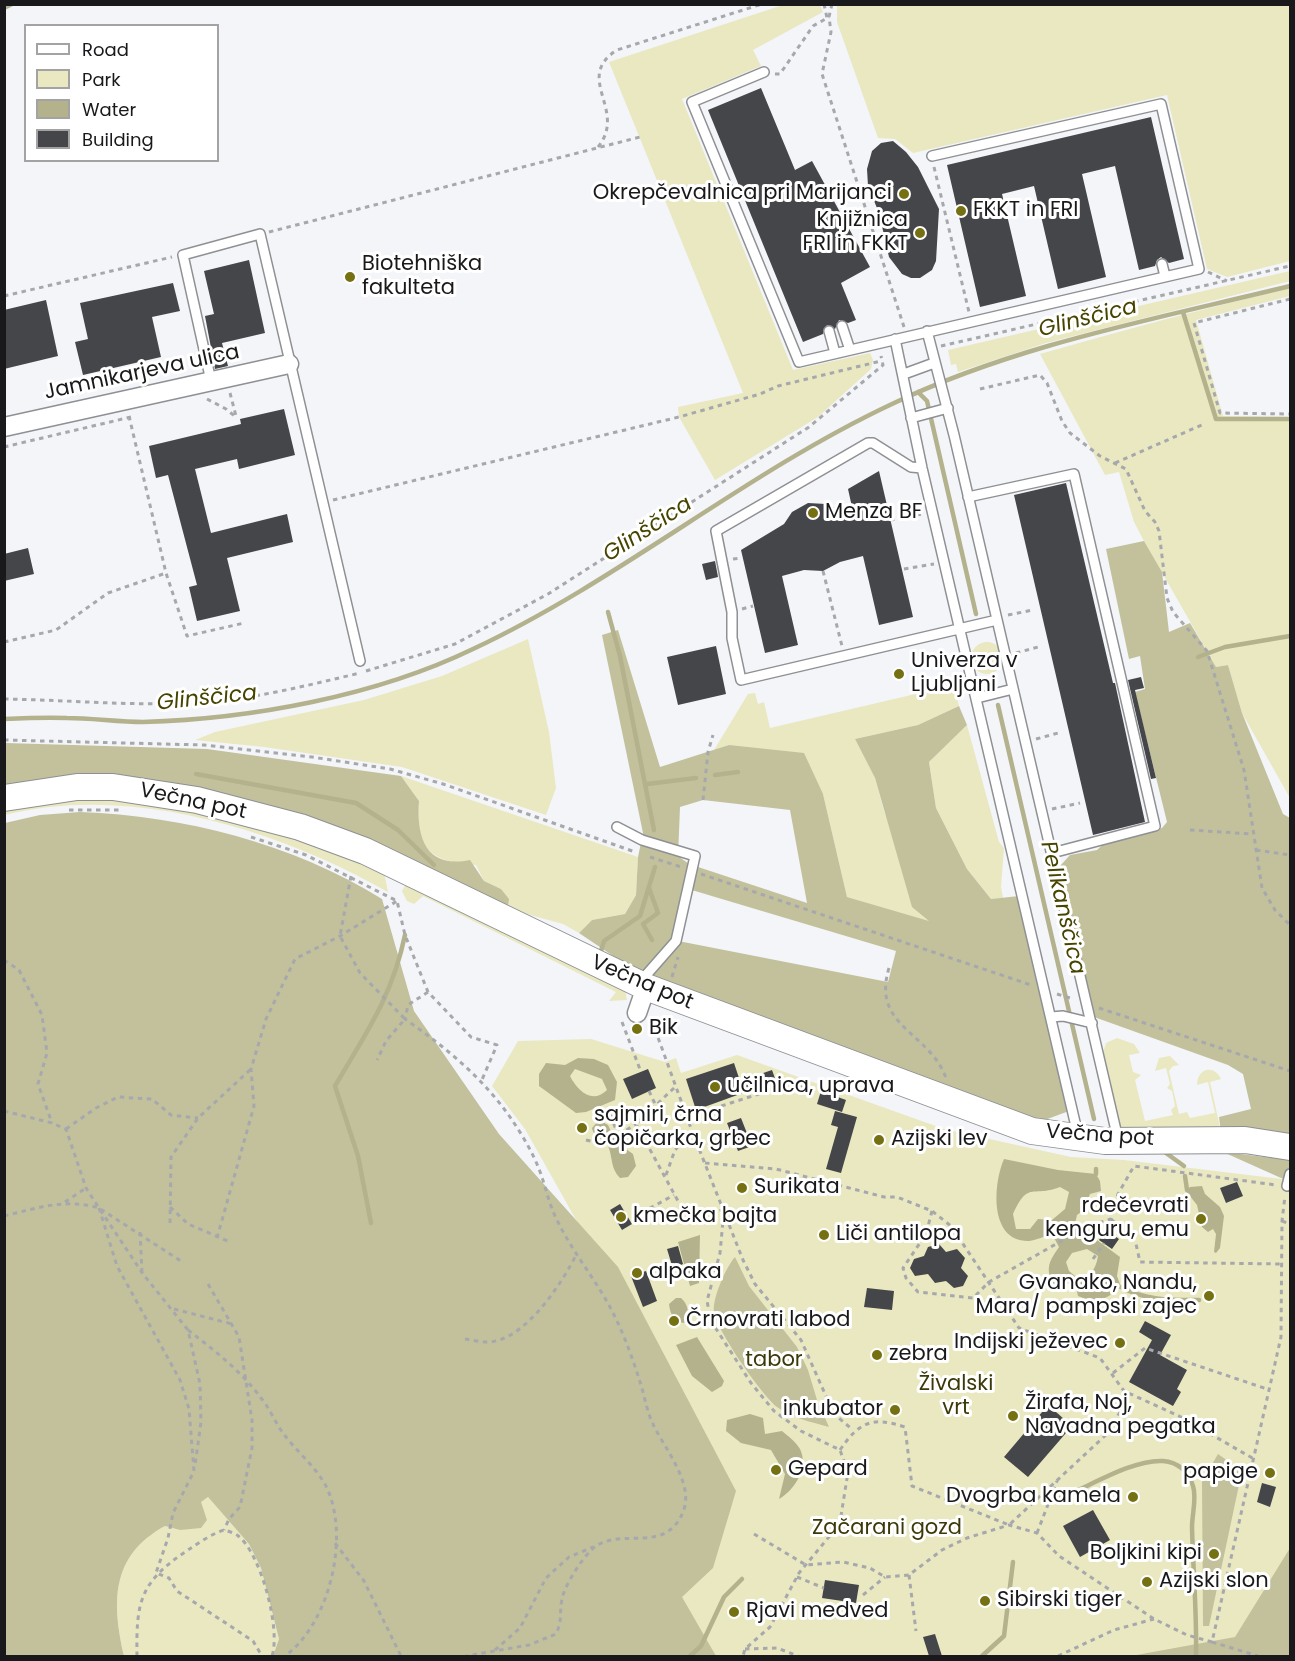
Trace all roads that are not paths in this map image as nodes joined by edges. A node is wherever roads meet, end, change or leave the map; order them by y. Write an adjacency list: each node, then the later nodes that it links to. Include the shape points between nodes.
1 (764, 72): 14 (lane, via 692,102 799,362)
2 (932, 156): 4 (lane, via 1161,104 1199,269)
3 (1162, 264): 4 (lane)
4 (1165, 276): 7 (lane)
5 (1092, 281): 7 (lane)
6 (1071, 286): 8 (lane)
7 (1095, 292): 8 (lane)
8 (1074, 297): 11 (lane)
9 (842, 326): 13 (lane)
10 (829, 331): 14 (lane)
11 (927, 331): 12 (lane); 15 (lane)
12 (895, 339): 13 (lane); 17 (lane)
13 (850, 350): 14 (lane)
14 (835, 353)
15 (933, 363): 17 (lane); 19 (lane)
16 (289, 364): 18 (street, Jamnikarjeva ulica); 18 (lane, via 260,234 183,255); 26 (lane)
17 (904, 374): 20 (lane)
18 (218, 380): 21 (street, Jamnikarjeva ulica)
19 (948, 408): 20 (lane); 23 (lane)
20 (911, 418): 22 (lane)
21 (4, 427)
22 (922, 468): 25 (lane); 25 (lane, via 911,467 867,442 716,531 741,680)
23 (968, 496): 24 (lane); 31 (lane, via 1074,474 1155,826)
24 (997, 620): 25 (lane); 27 (lane)
25 (961, 628): 28 (lane)
26 (360, 661)
27 (1013, 689): 28 (lane); 31 (lane)
28 (977, 698): 34 (lane)
29 (4, 798): 32 (main road, Večna pot, via 77,787 113,787 197,800 300,827 365,851)
30 (616, 826): 32 (lane, via 642,840 695,856 676,941)
31 (1052, 854): 35 (lane)
32 (642, 986): 33 (street); 36 (main road, Večna pot, via 1032,1131)
33 (636, 1016)
34 (1051, 1017): 35 (lane); 36 (lane)
35 (1089, 1022): 37 (lane)
36 (1079, 1139): 37 (main road, Večna pot)
37 (1119, 1141): 38 (main road, Večna pot, via 1223,1139)
38 (1290, 1147)
39 (1290, 1174): 40 (lane)
40 (1287, 1186)

